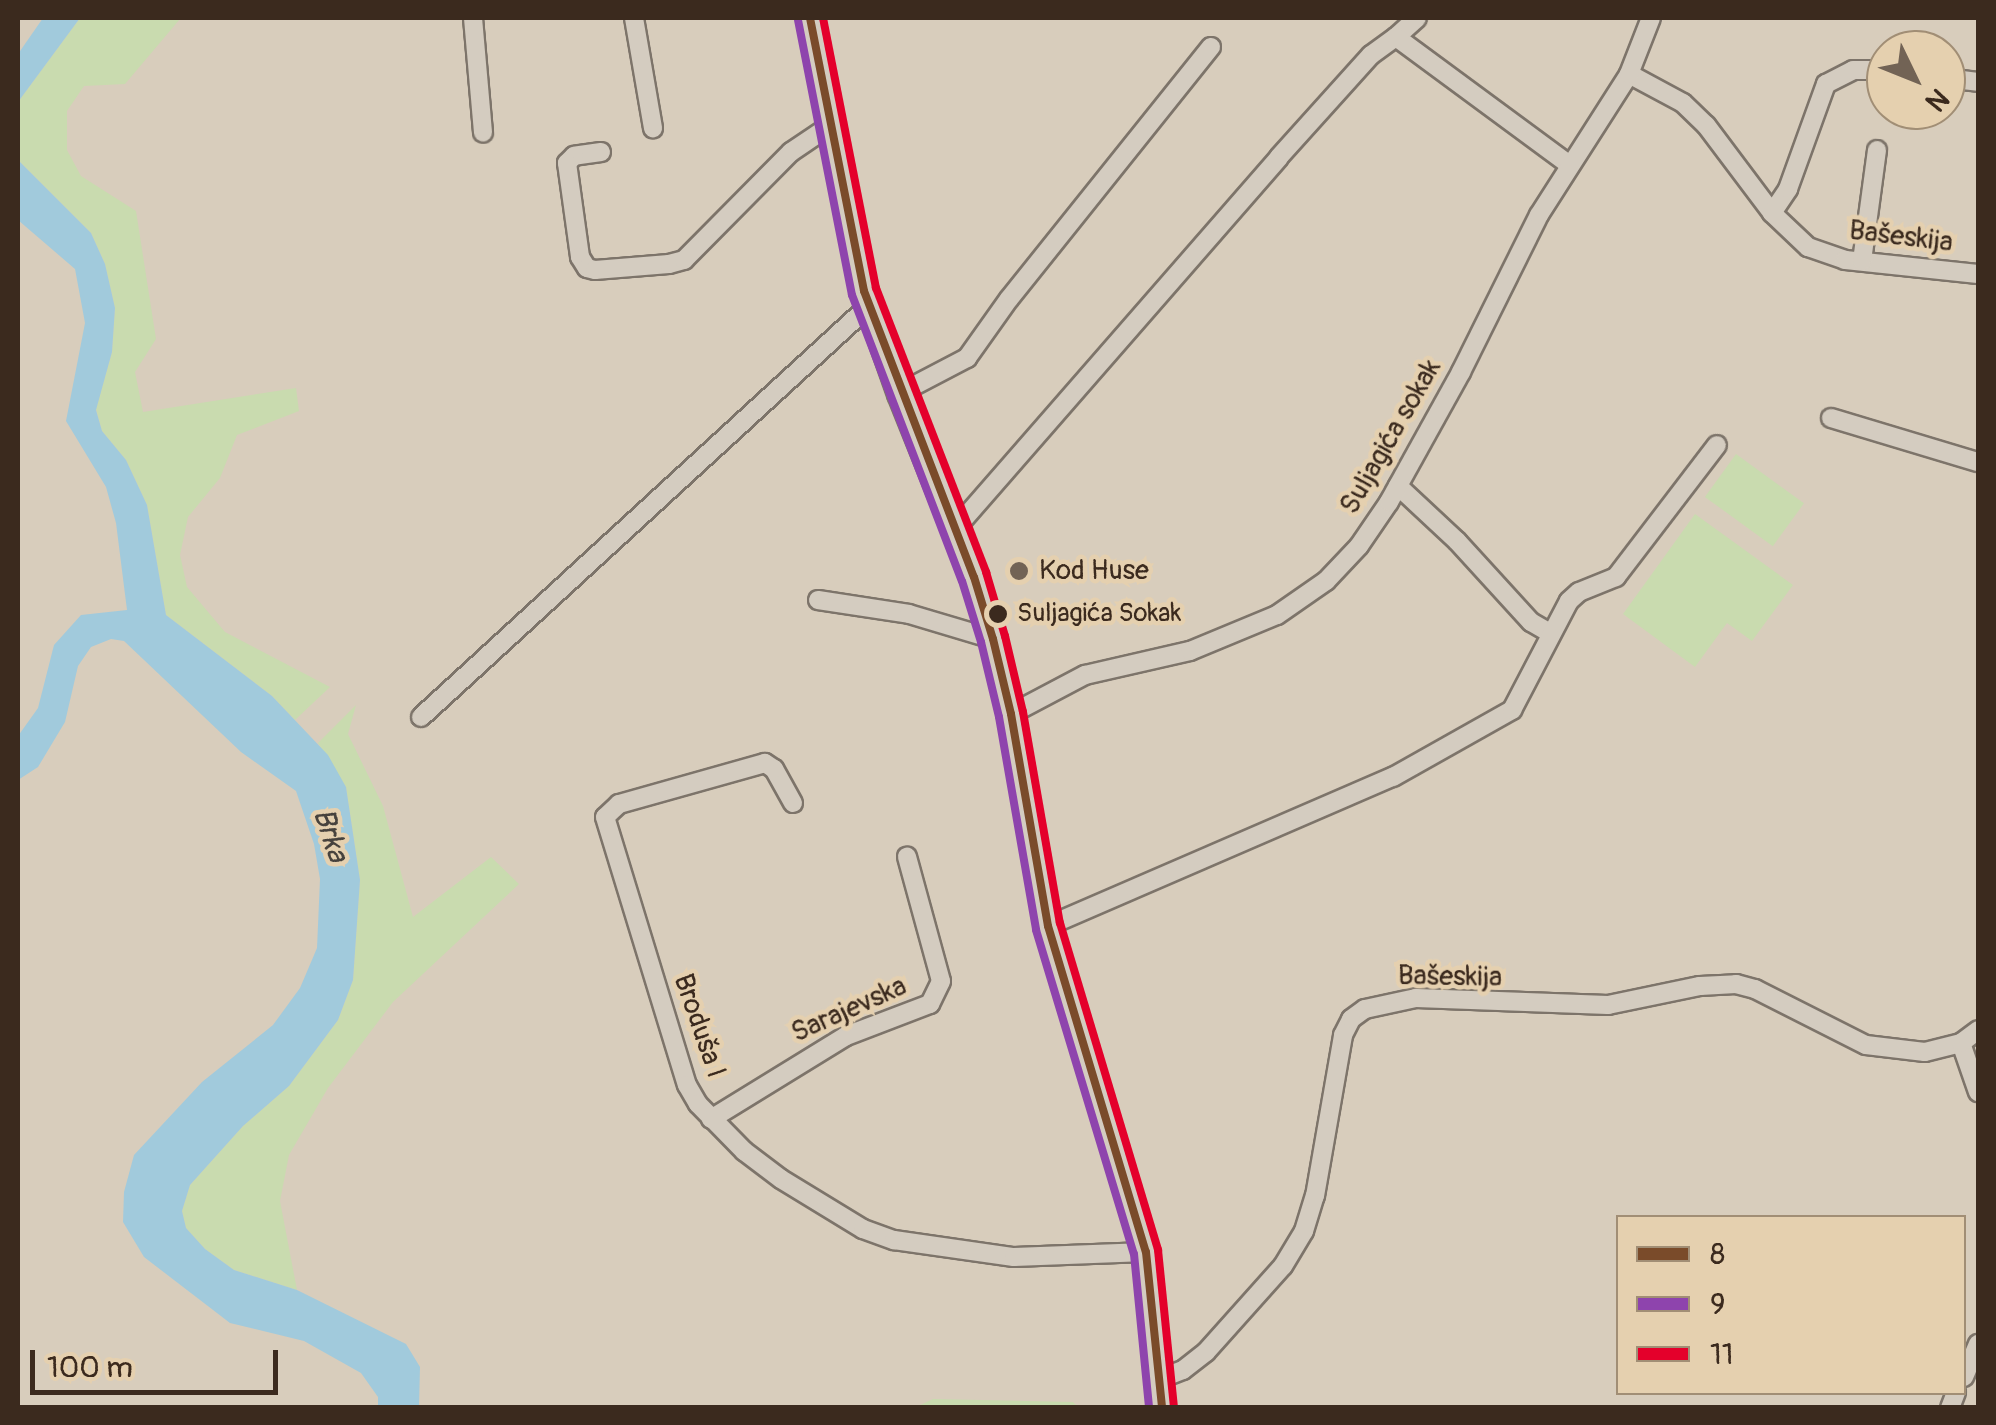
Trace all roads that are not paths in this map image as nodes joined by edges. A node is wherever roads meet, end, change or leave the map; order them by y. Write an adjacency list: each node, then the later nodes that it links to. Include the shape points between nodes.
1 (473, 18): 12 (street)
2 (634, 18): 11 (street)
3 (810, 18): 10 (main road)
4 (1417, 18): 6 (street)
5 (1651, 18): 9 (street, Suljagića sokak)
6 (1396, 37): 15 (street); 25 (street, via 1279,157)
7 (1211, 47): 20 (street, via 967,358)
8 (1866, 70): 16 (street, via 1826,84 1788,189)
9 (1629, 74): 15 (street, Suljagića sokak); 16 (street, Bašeskija, via 1683,103)
10 (831, 125): 14 (street, via 792,152 684,260 669,264 595,270 580,257 567,163); 19 (main road)
11 (653, 128)
12 (483, 133)
13 (1877, 150): 17 (street)
14 (601, 152)
15 (1568, 164): 24 (street, Suljagića sokak)
16 (1772, 213): 17 (street, Bašeskija, via 1820,254)
17 (1862, 262): 18 (street, Bašeskija)
18 (1978, 274)
19 (870, 306): 20 (main road); 30 (street)
20 (900, 392): 25 (main road)
21 (1831, 418): 23 (street)
22 (1717, 446): 27 (street, via 1616,577 1580,592)
23 (1978, 462)
24 (1398, 486): 27 (street); 29 (street, Suljagića sokak, via 1359,546 1278,616 1209,645 1085,676)
25 (956, 529): 28 (main road)
26 (818, 600): 28 (street, via 908,614)
27 (1550, 634): 33 (street, via 1519,702 1504,715 1392,777)
28 (993, 640): 29 (main road)
29 (1011, 714): 33 (main road)
30 (421, 717)
31 (793, 803): 37 (street, Broduša I, via 765,763 619,804 605,818 687,1085)
32 (908, 857): 37 (street, Sarajevska, via 941,981 930,1004 846,1036)
33 (1048, 926): 38 (main road)
34 (1978, 1030): 35 (street, Bašeskija)
35 (1961, 1043): 36 (street); 41 (street, Bašeskija, via 1925,1052 1866,1045 1736,984 1608,1005 1416,998 1365,1009 1343,1035 1304,1231 1284,1266 1206,1352)
36 (1978, 1092)
37 (711, 1118): 38 (street, Broduša I, via 781,1179 863,1229 894,1240 1014,1258)
38 (1146, 1252): 41 (main road)
39 (1978, 1344): 40 (street)
40 (1966, 1372)
41 (1162, 1378): 42 (main road)
42 (1162, 1408)

